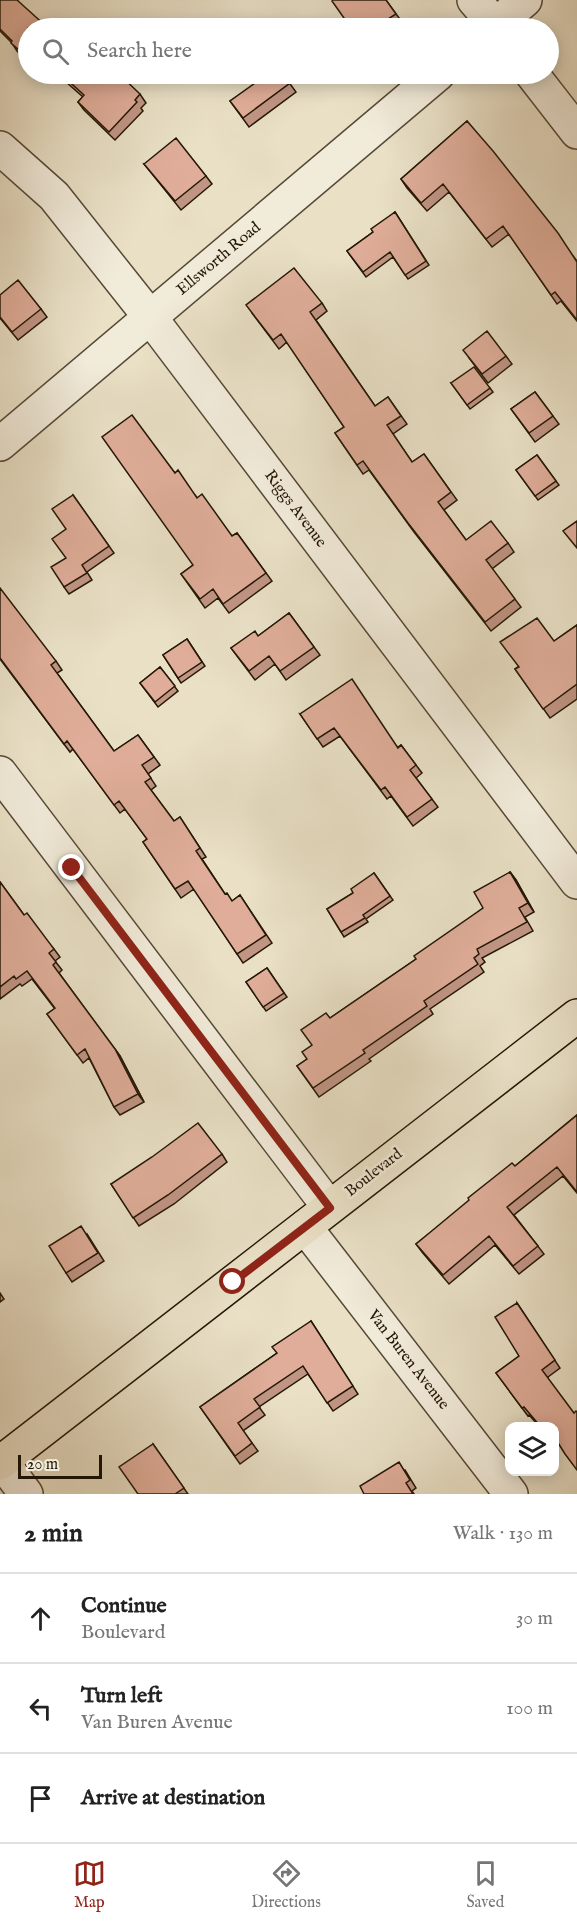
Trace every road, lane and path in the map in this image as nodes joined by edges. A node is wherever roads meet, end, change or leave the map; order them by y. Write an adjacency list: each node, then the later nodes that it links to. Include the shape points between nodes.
1 (474, 0): 3 (street)
2 (525, 0): 4 (street)
3 (488, 18)
4 (505, 18)
5 (426, 84): 9 (street, Ellsworth Road)
6 (541, 84): 7 (street)
7 (577, 132)
8 (0, 148): 9 (street, Riggs Avenue, via 54,196)
9 (150, 317): 10 (street, Ellsworth Road); 12 (street, Riggs Avenue)
10 (0, 444)
11 (0, 773): 14 (street, Van Buren Avenue)
12 (577, 882)
13 (577, 1016): 14 (main road, Boulevard)
14 (317, 1217): 15 (main road, Boulevard); 17 (street, Van Buren Avenue)
15 (1, 1461): 16 (street)
16 (26, 1494)
17 (511, 1494)

